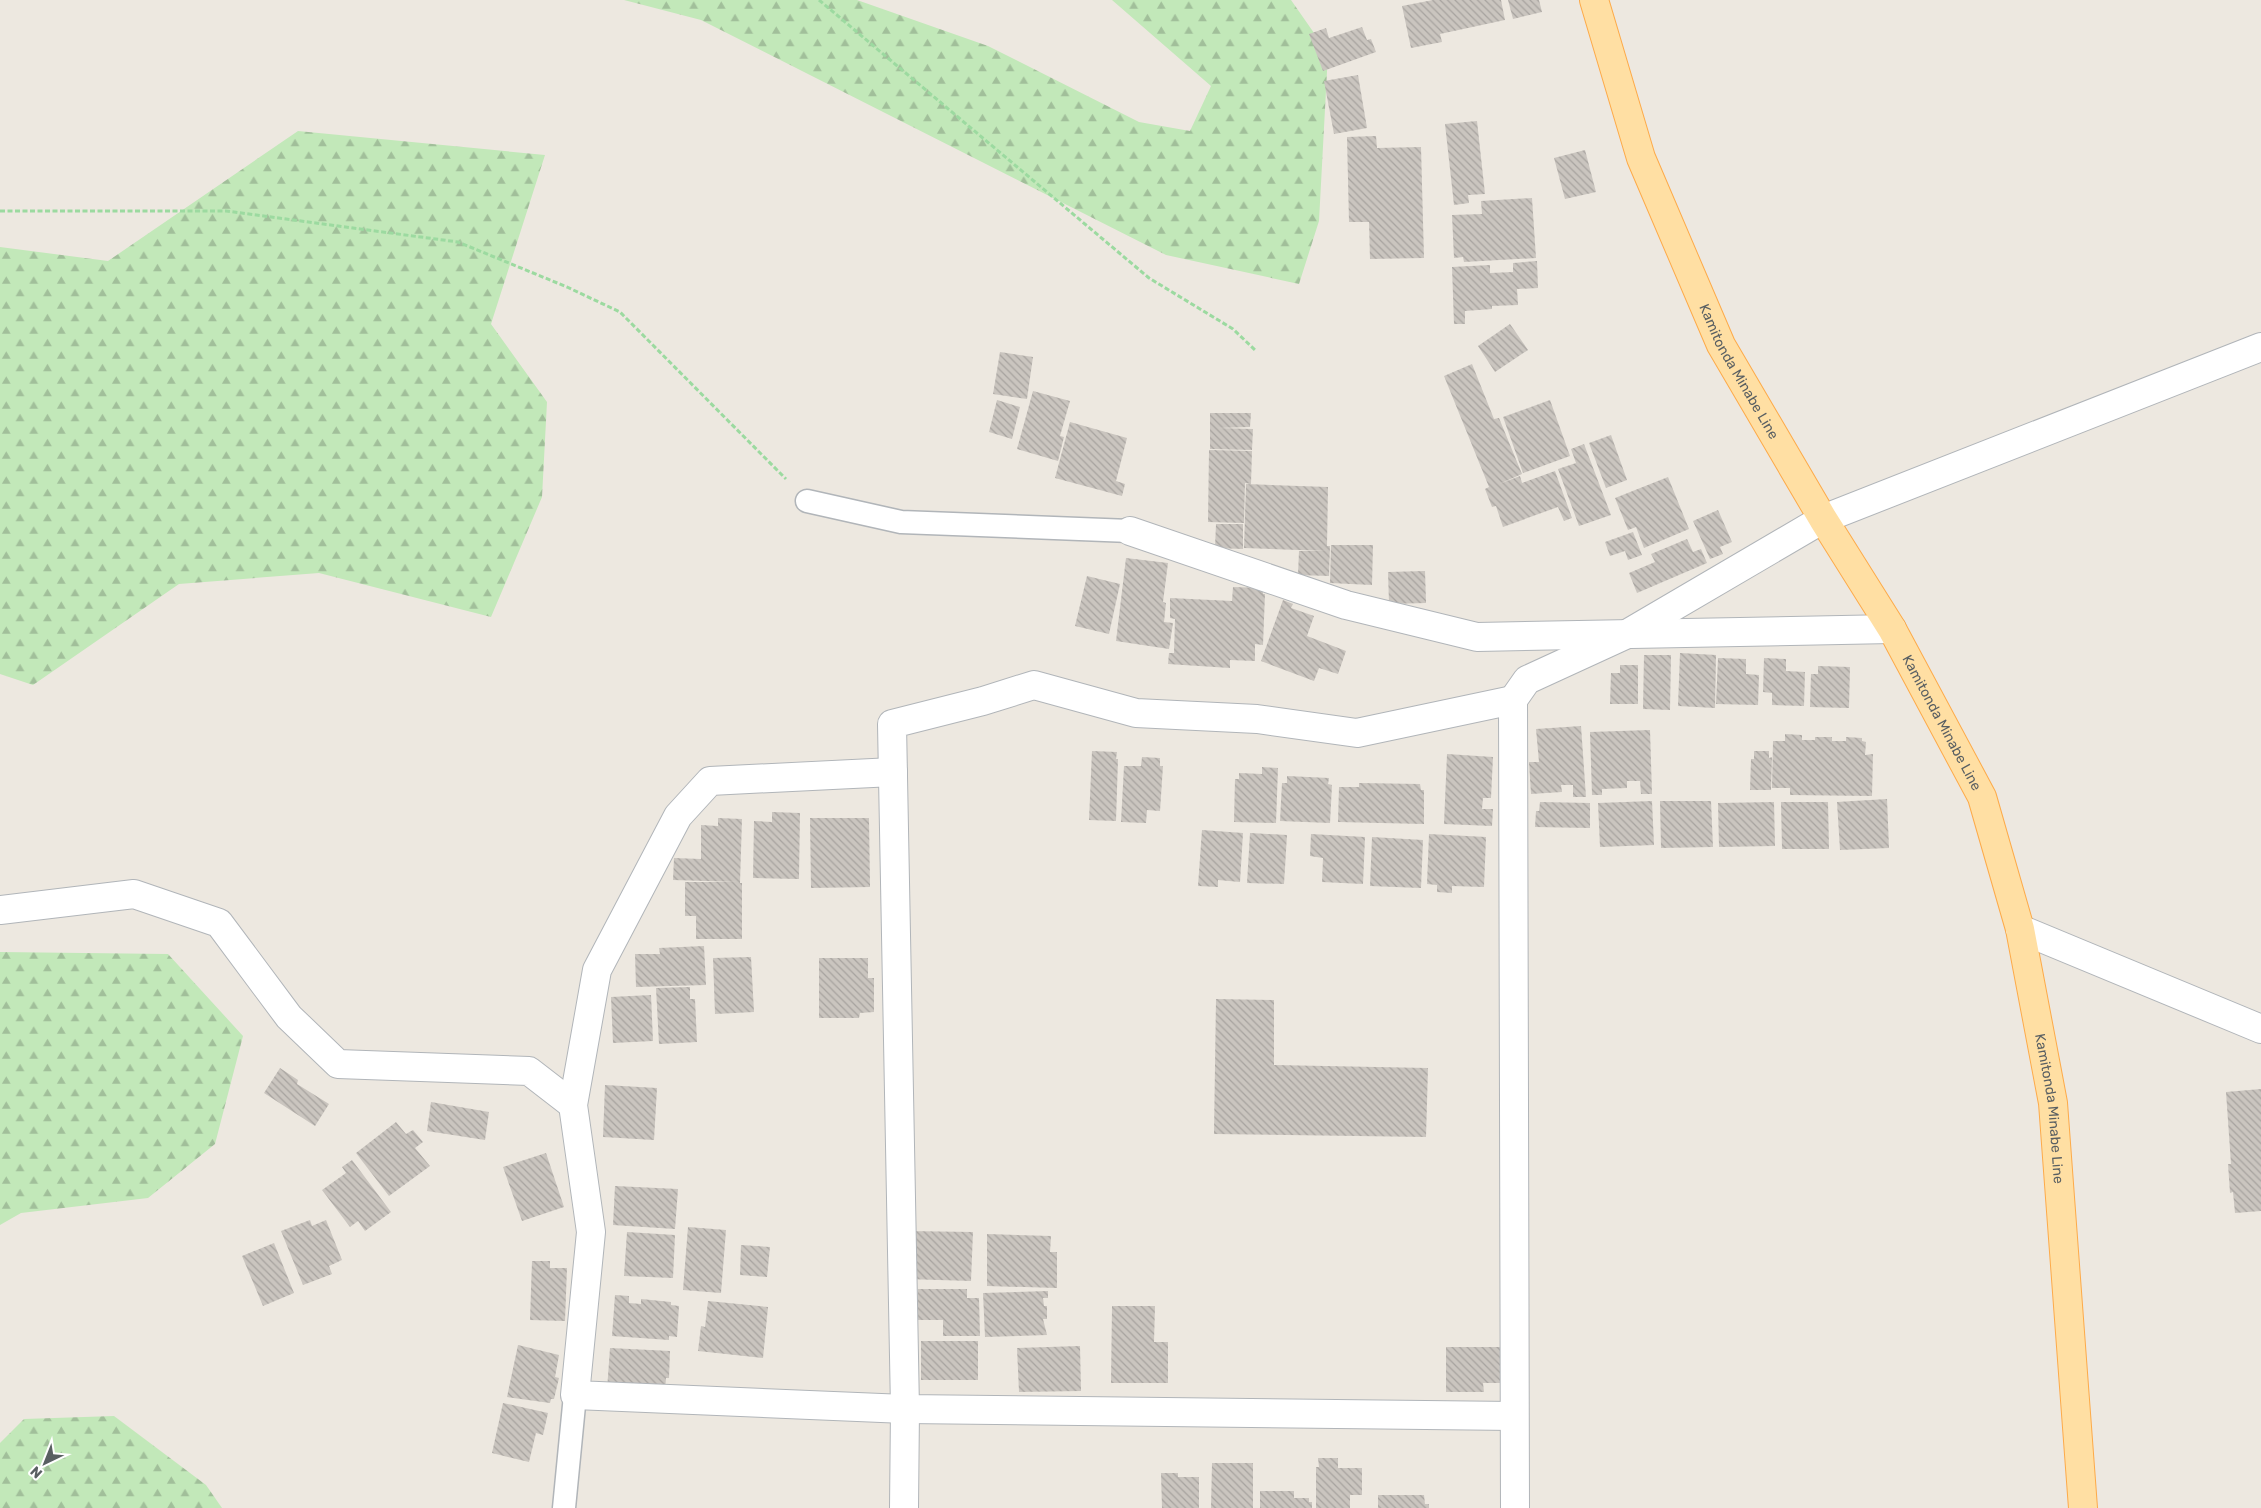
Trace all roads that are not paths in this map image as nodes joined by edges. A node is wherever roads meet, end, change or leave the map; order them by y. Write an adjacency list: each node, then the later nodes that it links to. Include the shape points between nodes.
1 (1594, 0): 4 (main road, Kamitonda Minabe Line, via 1642,158 1721,345)
2 (2261, 348): 4 (street)
3 (808, 501): 5 (lane, via 902,522)
4 (1823, 519): 6 (main road, Kamitonda Minabe Line); 7 (street)
5 (1130, 531): 7 (street, via 1346,605 1477,637)
6 (1892, 629): 7 (street); 11 (main road, Kamitonda Minabe Line, via 1982,797)
7 (1624, 635): 8 (street, via 1527,680)
8 (1513, 700): 9 (street, via 1357,733 1257,719 1136,713 1034,685 892,724); 16 (street)
9 (893, 772): 13 (street, via 710,781 678,816 597,970); 15 (street)
10 (0, 910): 13 (street, via 134,894 202,917 219,923 290,1017 338,1064 530,1071)
11 (2020, 929): 12 (street); 20 (main road, Kamitonda Minabe Line, via 2053,1103)
12 (2261, 1029)
13 (573, 1105): 14 (street, via 591,1232)
14 (575, 1395): 15 (street); 17 (lane)
15 (905, 1409): 16 (street); 18 (street)
16 (1514, 1416): 19 (street)
17 (564, 1508)
18 (904, 1508)
19 (1515, 1508)
20 (2083, 1508)

